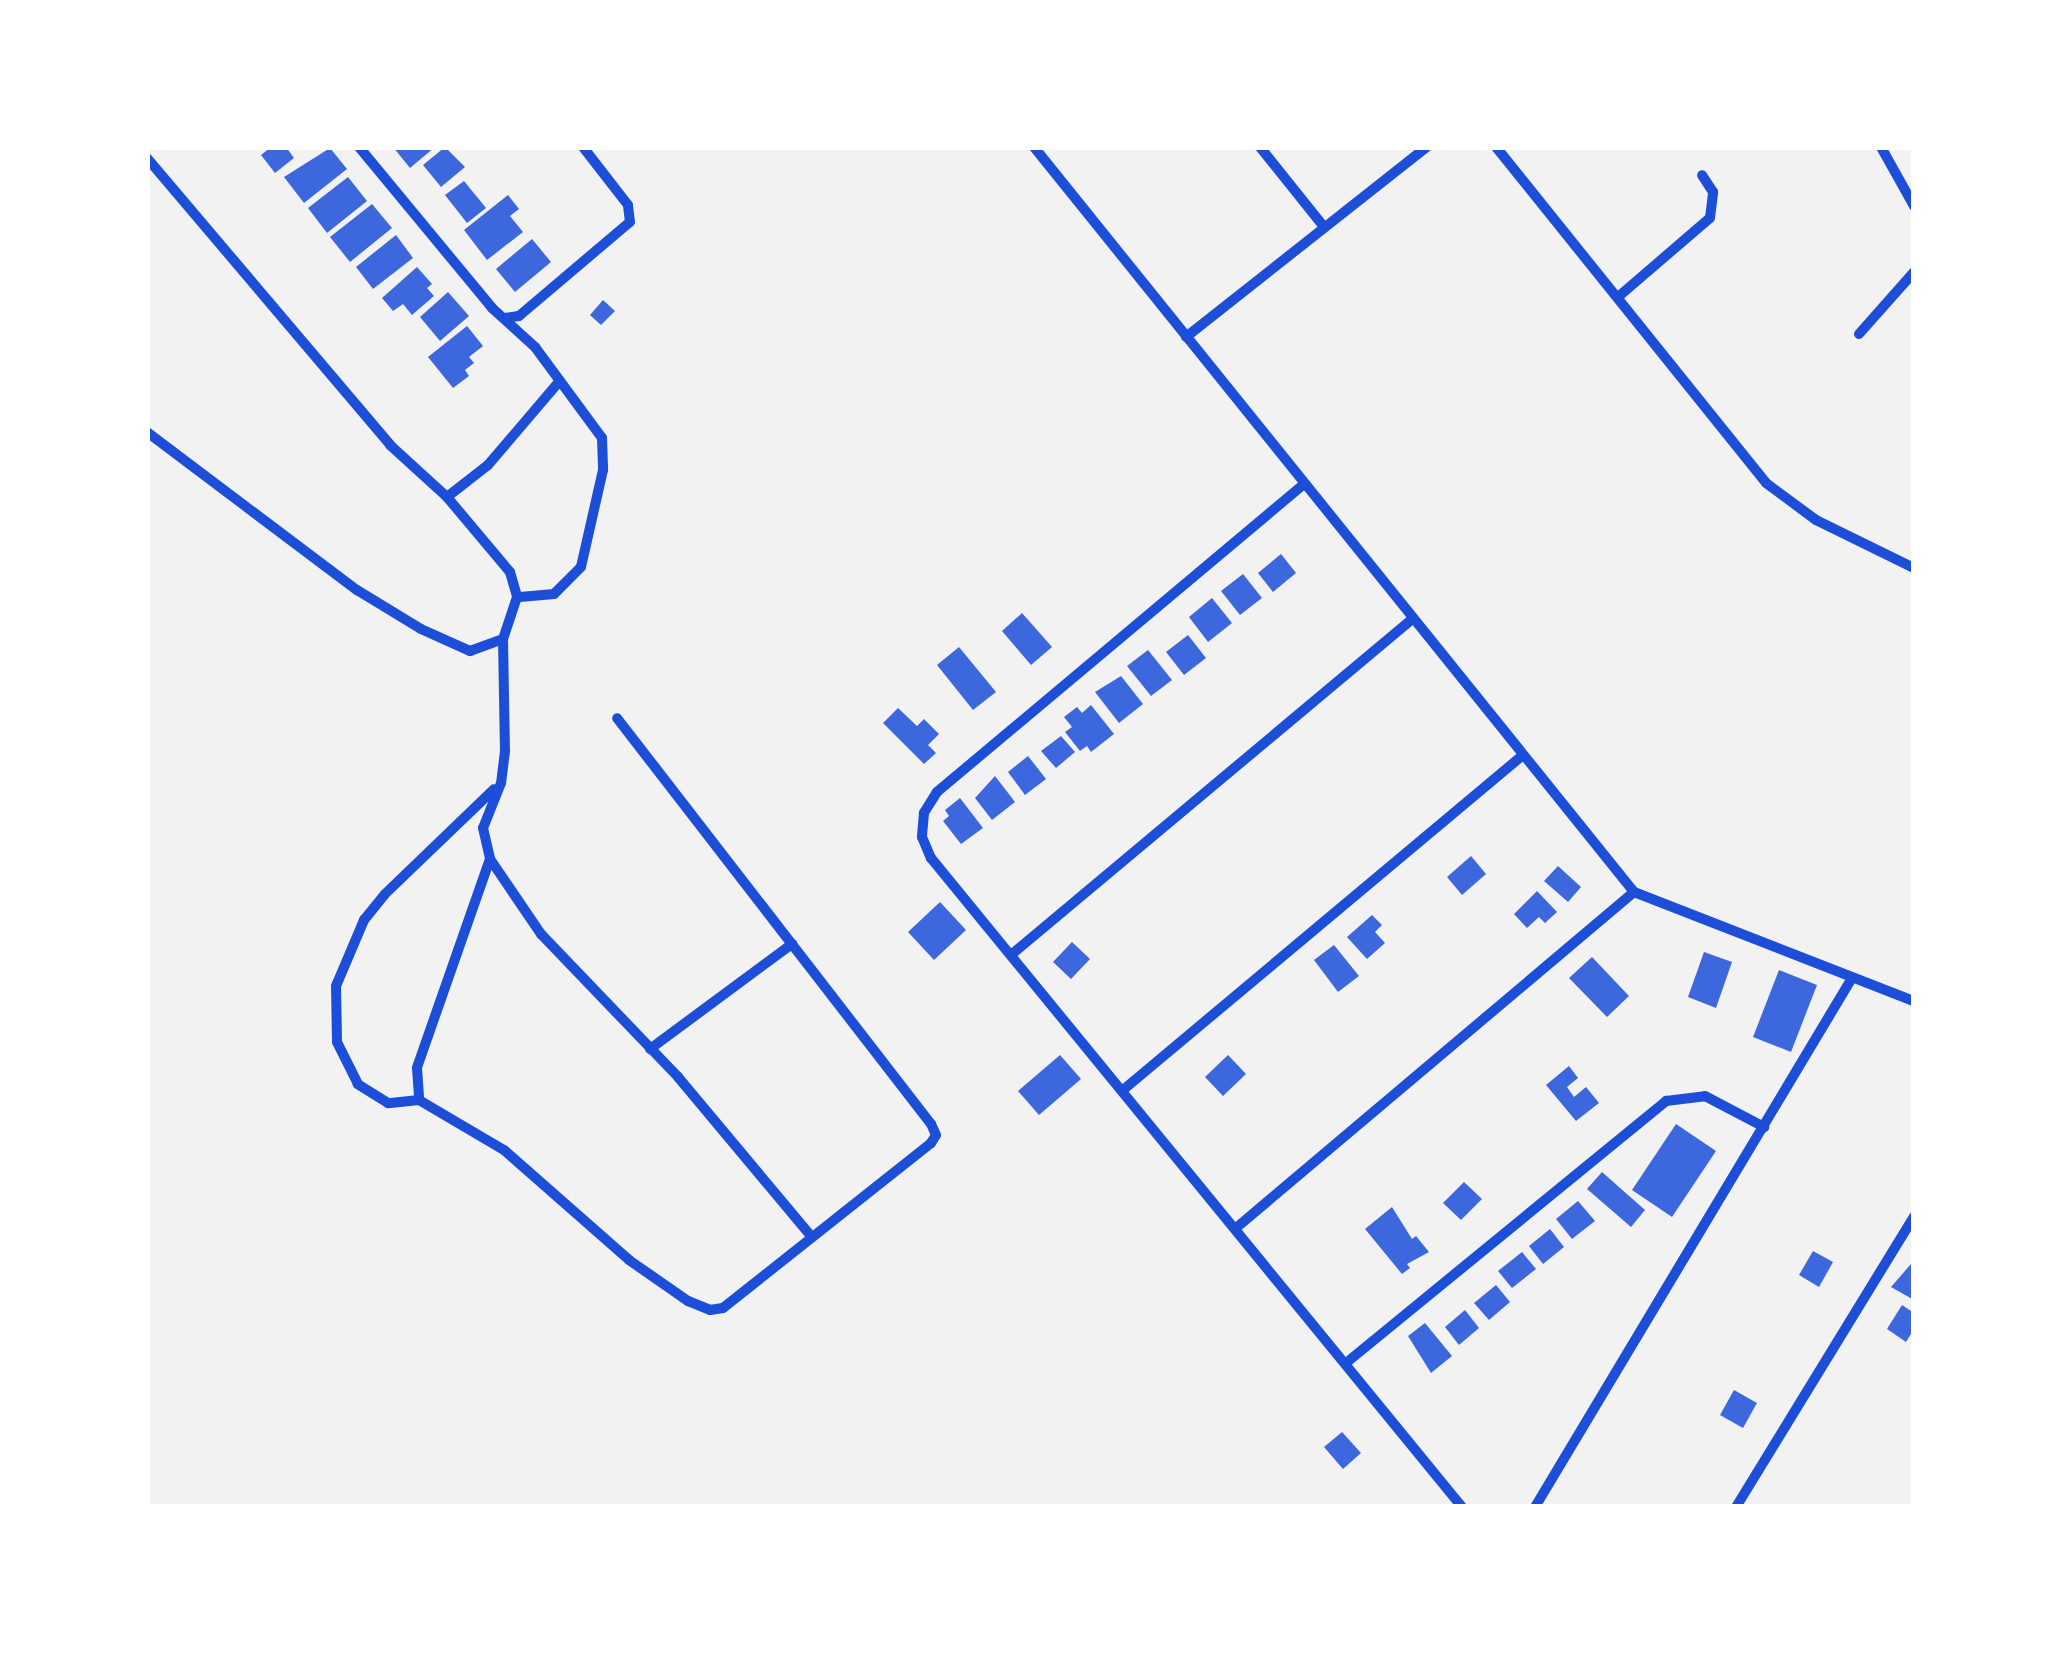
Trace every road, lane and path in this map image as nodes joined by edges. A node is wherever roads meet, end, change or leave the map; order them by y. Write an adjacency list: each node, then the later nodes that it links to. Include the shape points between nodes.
1 (359, 147): 14 (street)
2 (583, 147): 14 (street, via 631,216 620,235 519,316)
3 (1034, 147): 16 (street)
4 (1260, 147): 11 (street)
5 (1427, 147): 11 (street)
6 (1496, 147): 13 (street)
7 (1881, 147): 10 (street)
8 (147, 158): 20 (street, via 390,446)
9 (1702, 175): 13 (street, via 1713,192 1710,218)
10 (1914, 206)
11 (1324, 227): 16 (street)
12 (1914, 272): 15 (street)
13 (1618, 297): 22 (street, via 1766,483 1816,520)
14 (505, 318): 17 (street)
15 (1859, 334)
16 (1186, 337): 19 (street)
17 (559, 382): 20 (street, via 488,464); 23 (street, via 597,427 603,470 575,579 538,599)
18 (147, 432): 25 (street, via 421,629 470,651)
19 (1304, 484): 24 (street); 32 (street, via 943,787 922,821 927,851)
20 (447, 497): 23 (street, via 510,572)
21 (1914, 554): 22 (street)
22 (1909, 566)
23 (517, 597): 25 (street)
24 (1410, 621): 27 (street); 32 (street)
25 (503, 639): 28 (street)
26 (617, 718): 31 (street)
27 (1523, 755): 30 (street); 36 (street)
28 (501, 782): 29 (street, via 483,828); 37 (street, via 385,894 364,920 336,986 337,1042 358,1084 388,1103)
29 (490, 859): 35 (street, via 541,934); 37 (street, via 417,1068)
30 (1634, 892): 33 (street); 40 (street)
31 (792, 944): 35 (street); 41 (street, via 936,1136)
32 (1012, 955): 36 (street)
33 (1852, 978): 34 (street); 38 (street)
34 (1914, 1001)
35 (650, 1049): 41 (street)
36 (1123, 1090): 40 (street)
37 (419, 1100): 41 (street, via 504,1150 629,1260 710,1310 723,1308)
38 (1764, 1126): 42 (street, via 1705,1096 1666,1101); 44 (street)
39 (1914, 1217): 45 (street)
40 (1236, 1228): 42 (street)
41 (811, 1234)
42 (1346, 1363): 43 (street)
43 (1462, 1507)
44 (1535, 1507)
45 (1736, 1507)

